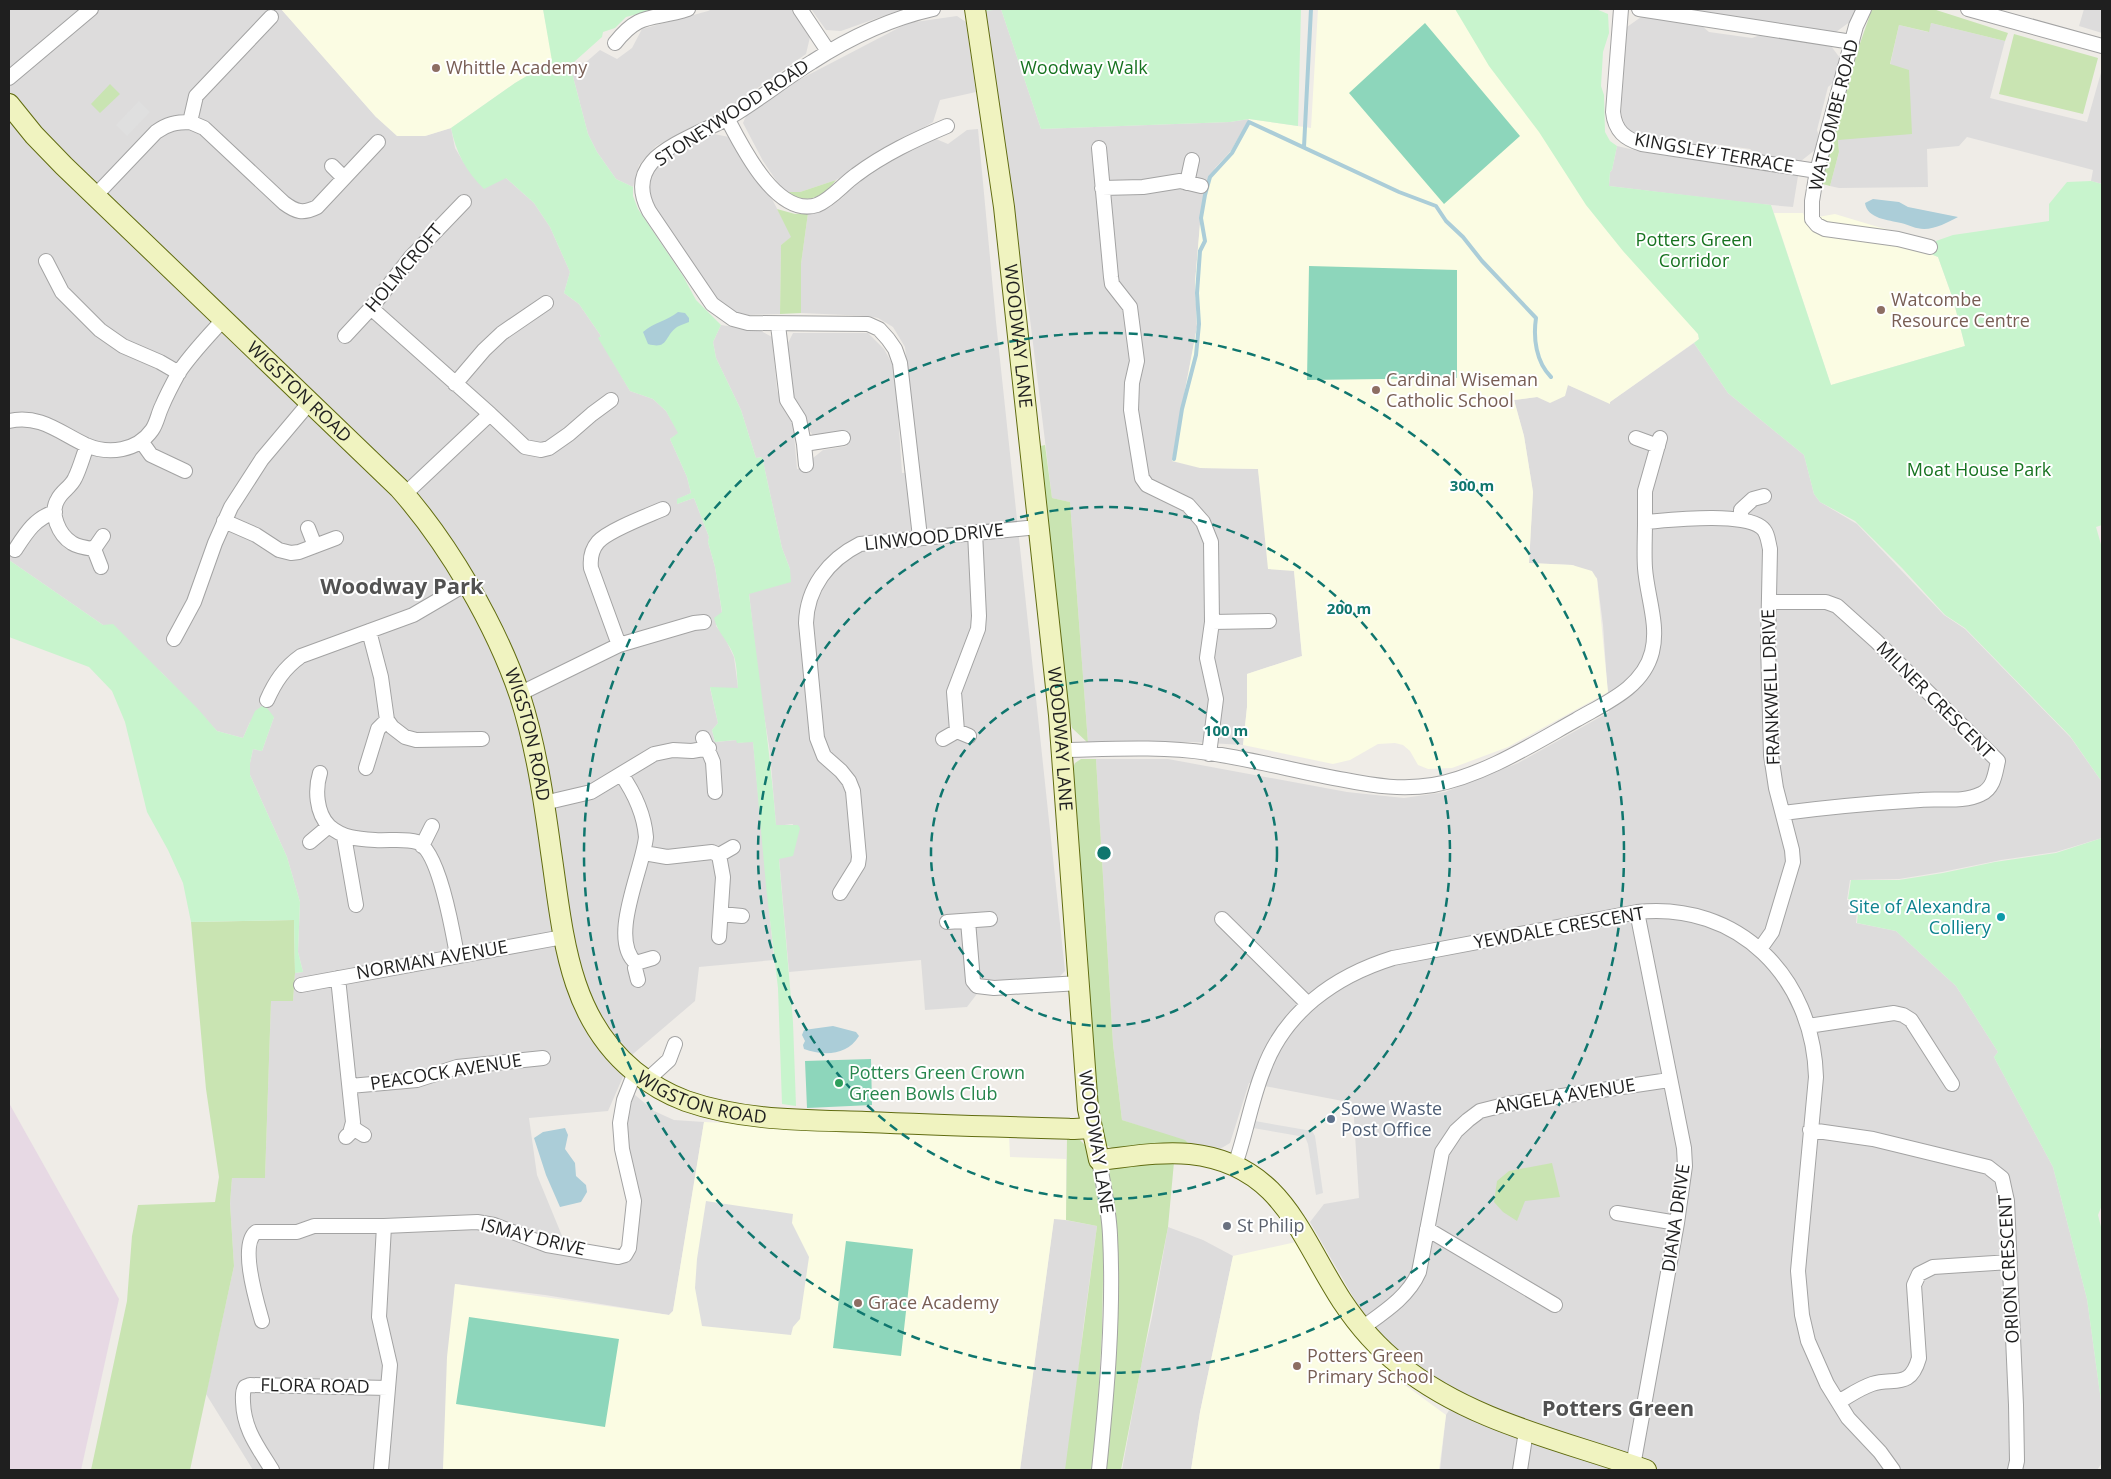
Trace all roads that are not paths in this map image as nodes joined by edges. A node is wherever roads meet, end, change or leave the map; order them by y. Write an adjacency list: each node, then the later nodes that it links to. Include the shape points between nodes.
1 (688, 9): 12 (street, via 638,21)
2 (800, 9): 14 (street)
3 (933, 9): 14 (street, STONEYWOOD ROAD, via 882,24)
4 (975, 9): 56 (street, WOODWAY LANE, via 1004,207)
5 (1621, 9): 24 (street, KINGSLEY TERRACE, via 1613,112 1616,128 1622,135 1642,144)
6 (1639, 9): 11 (street)
7 (1864, 9): 11 (street, WATCOMBE ROAD)
8 (1970, 9): 13 (street)
9 (85, 11): 15 (street)
10 (272, 17): 18 (street, via 196,96)
11 (1852, 42): 24 (street, WATCOMBE ROAD)
12 (615, 43)
13 (2102, 46)
14 (828, 51): 17 (street, STONEYWOOD ROAD)
15 (9, 78)
16 (9, 104): 27 (street, WIGSTON ROAD, via 34,135)
17 (727, 118): 19 (street, via 747,153 775,191 790,203 806,206 825,200 883,156); 34 (street, STONEYWOOD ROAD, via 652,161 642,180 643,199 712,304 733,319)
18 (190, 122): 25 (street, via 204,128 284,203 298,212 317,207); 27 (street, via 177,122 156,132)
19 (947, 126)
20 (378, 142): 25 (street)
21 (1099, 148): 26 (street)
22 (1192, 160): 26 (street, via 1194,184 1173,182)
23 (332, 166): 25 (street)
24 (1817, 171): 29 (street, WATCOMBE ROAD, via 1811,210 1817,225)
25 (344, 178)
26 (1102, 188): 70 (street, via 1112,284 1130,307 1137,361 1131,410 1142,478 1147,485 1188,505 1203,522 1212,551)
27 (95, 196): 33 (street, WIGSTON ROAD)
28 (467, 200): 32 (street, HOLMCROFT, via 411,257)
29 (1930, 247)
30 (46, 261): 36 (street, via 62,292 100,330 123,346)
31 (548, 302): 37 (street, via 502,333)
32 (371, 308): 35 (street, HOLMCROFT); 37 (street)
33 (224, 320): 36 (street); 39 (street, WIGSTON ROAD)
34 (778, 324): 45 (street, via 787,400 799,419); 60 (street, STONEYWOOD ROAD, via 868,324 878,329 895,349 902,376)
35 (345, 336)
36 (179, 373): 44 (street, via 152,430)
37 (455, 384): 40 (street)
38 (611, 400): 40 (street, via 569,434 541,450 519,443)
39 (310, 402): 49 (street, WIGSTON ROAD); 54 (street, via 262,460)
40 (490, 414): 49 (street)
41 (9, 421): 46 (street, via 27,419 52,425)
42 (843, 438): 45 (street)
43 (1636, 438): 55 (street, via 1659,442 1645,491)
44 (141, 440): 46 (street, via 115,451); 48 (street, via 151,455)
45 (804, 444): 47 (street)
46 (87, 446): 52 (street, via 74,480 58,497)
47 (806, 465)
48 (185, 471)
49 (405, 494): 66 (street, WIGSTON ROAD)
50 (1764, 496): 53 (street, via 1753,499 1741,510)
51 (663, 509): 73 (street, via 609,534 599,541 590,559)
52 (55, 512): 63 (street, via 34,523); 64 (street, via 56,522 71,543)
53 (1741, 520): 55 (street, via 1684,518); 67 (street, FRANKWELL DRIVE, via 1763,528 1767,536 1770,549)
54 (224, 521): 62 (street, via 284,552 298,552); 72 (street, via 197,595)
55 (1645, 522): 80 (street, via 1645,569 1653,644 1644,668 1625,692 1520,751 1450,781 1410,788 1384,787)
56 (1038, 527): 58 (street, LINWOOD DRIVE); 79 (street, WOODWAY LANE)
57 (308, 528): 62 (street)
58 (975, 532): 60 (street, LINWOOD DRIVE); 78 (street, via 978,629 954,692 963,733)
59 (102, 536): 64 (street)
60 (920, 537): 95 (street, LINWOOD DRIVE, via 869,542 849,549 819,578 806,607 817,738 824,756 849,781 855,802 858,864)
61 (336, 538): 62 (street)
62 (315, 546)
63 (15, 550)
64 (94, 550): 65 (street)
65 (101, 567)
66 (466, 584): 71 (street, via 413,615); 74 (street, WIGSTON ROAD, via 490,627)
67 (1768, 602): 86 (street, FRANKWELL DRIVE, via 1771,755); 86 (street, MILNER CRESCENT, via 1826,602 1837,606 1998,761 1990,788 1967,798 1884,802)
68 (1269, 621): 70 (street)
69 (704, 622): 73 (street, via 694,622)
70 (1212, 622): 80 (street, via 1207,665 1216,699)
71 (369, 632): 75 (street, via 301,656 285,668); 76 (street, via 381,677)
72 (174, 639)
73 (619, 645): 74 (street)
74 (519, 694): 85 (street, WIGSTON ROAD)
75 (267, 700)
76 (387, 720): 77 (street, via 398,733 416,740); 81 (street, via 378,729)
77 (482, 739)
78 (942, 739)
79 (1063, 750): 80 (street, via 1168,750); 112 (street, WOODWAY LANE)
80 (1209, 754)
81 (366, 768)
82 (320, 772): 87 (street, via 318,803)
83 (621, 774): 84 (street, via 654,754 673,750 692,752 706,743 713,762); 85 (street, via 591,792); 93 (street, via 642,812 646,837)
84 (715, 792)
85 (544, 803): 104 (street, WIGSTON ROAD)
86 (1783, 813): 106 (street, FRANKWELL DRIVE, via 1792,862 1772,932)
87 (329, 826): 89 (street); 90 (street)
88 (432, 826): 91 (street)
89 (344, 836): 91 (street, via 408,841); 96 (street)
90 (310, 842)
91 (422, 846): 107 (street, via 431,858 444,893)
92 (733, 847): 94 (street)
93 (644, 853): 94 (street, via 657,856 712,852); 109 (street, via 625,927 629,957)
94 (719, 855): 98 (street, via 723,877)
95 (840, 893)
96 (356, 904)
97 (1637, 912): 106 (street, YEWDALE CRESCENT, via 1666,911 1705,918 1733,930); 114 (street, YEWDALE CRESCENT, via 1393,958 1340,980); 119 (street, DIANA DRIVE)
98 (721, 914): 99 (street); 105 (street)
99 (742, 916)
100 (990, 919): 102 (street)
101 (1222, 919): 114 (street)
102 (968, 921): 103 (street); 112 (street, via 973,981 978,986)
103 (947, 922)
104 (563, 937): 107 (street, NORMAN AVENUE); 118 (street, WIGSTON ROAD, via 585,1010 603,1040)
105 (719, 937)
106 (1760, 949): 115 (street, YEWDALE CRESCENT, via 1793,990)
107 (457, 955): 110 (street, NORMAN AVENUE)
108 (653, 958): 109 (street)
109 (636, 962): 111 (street)
110 (338, 978): 113 (street, NORMAN AVENUE); 121 (street)
111 (638, 980)
112 (1080, 983): 122 (street, WOODWAY LANE)
113 (301, 985)
114 (1308, 1004): 126 (street, YEWDALE CRESCENT, via 1285,1029 1263,1069)
115 (1808, 1026): 120 (street, via 1894,1013 1903,1015 1918,1029); 123 (street, YEWDALE CRESCENT, via 1816,1060)
116 (675, 1044): 118 (street, via 669,1060)
117 (543, 1058): 121 (street, PEACOCK AVENUE, via 458,1067 417,1080)
118 (641, 1076): 122 (street, WIGSTON ROAD, via 666,1093 735,1114 822,1121); 129 (street, ISMAY DRIVE, via 624,1100 620,1123 622,1149 634,1201 629,1248 625,1255 618,1257 547,1245 477,1222)
119 (1669, 1080): 128 (street, DIANA DRIVE, via 1685,1158); 130 (street, ANGELA AVENUE, via 1480,1111 1456,1131 1442,1152)
120 (1952, 1084)
121 (350, 1086): 124 (street, via 350,1131 356,1130)
122 (1091, 1128): 125 (street, WOODWAY LANE)
123 (1810, 1130): 131 (street, ORION CRESCENT, via 1873,1139 1988,1167 2002,1178 2006,1188); 136 (street, YEWDALE CRESCENT, via 1798,1289 1808,1341)
124 (364, 1135)
125 (1099, 1160): 126 (street, via 1188,1154); 141 (street, WOODWAY LANE, via 1110,1234 1105,1416)
126 (1235, 1165): 134 (street, via 1264,1184 1284,1205)
127 (1618, 1213): 128 (street)
128 (1677, 1223): 138 (street, DIANA DRIVE)
129 (384, 1226): 133 (street, ISMAY DRIVE, via 314,1226 297,1232 253,1234 250,1276); 135 (street, via 379,1317 390,1363)
130 (1427, 1229): 132 (street); 134 (street, ANGELA AVENUE, via 1415,1281 1398,1300)
131 (2010, 1262): 136 (street, via 1933,1267 1919,1274 1914,1285 1918,1358 1911,1374 1900,1382 1872,1384); 144 (street, ORION CRESCENT)
132 (1555, 1305)
133 (262, 1321)
134 (1362, 1328): 137 (street, via 1398,1364 1426,1385 1484,1416)
135 (388, 1388): 139 (street, FLORA ROAD, via 245,1387 246,1428); 140 (street)
136 (1838, 1402): 143 (street, YEWDALE CRESCENT)
137 (1526, 1431): 138 (street); 142 (street)
138 (1639, 1468)
139 (272, 1470)
140 (381, 1470)
141 (1099, 1470)
142 (1520, 1470)
143 (1892, 1470)
144 (2015, 1470)

